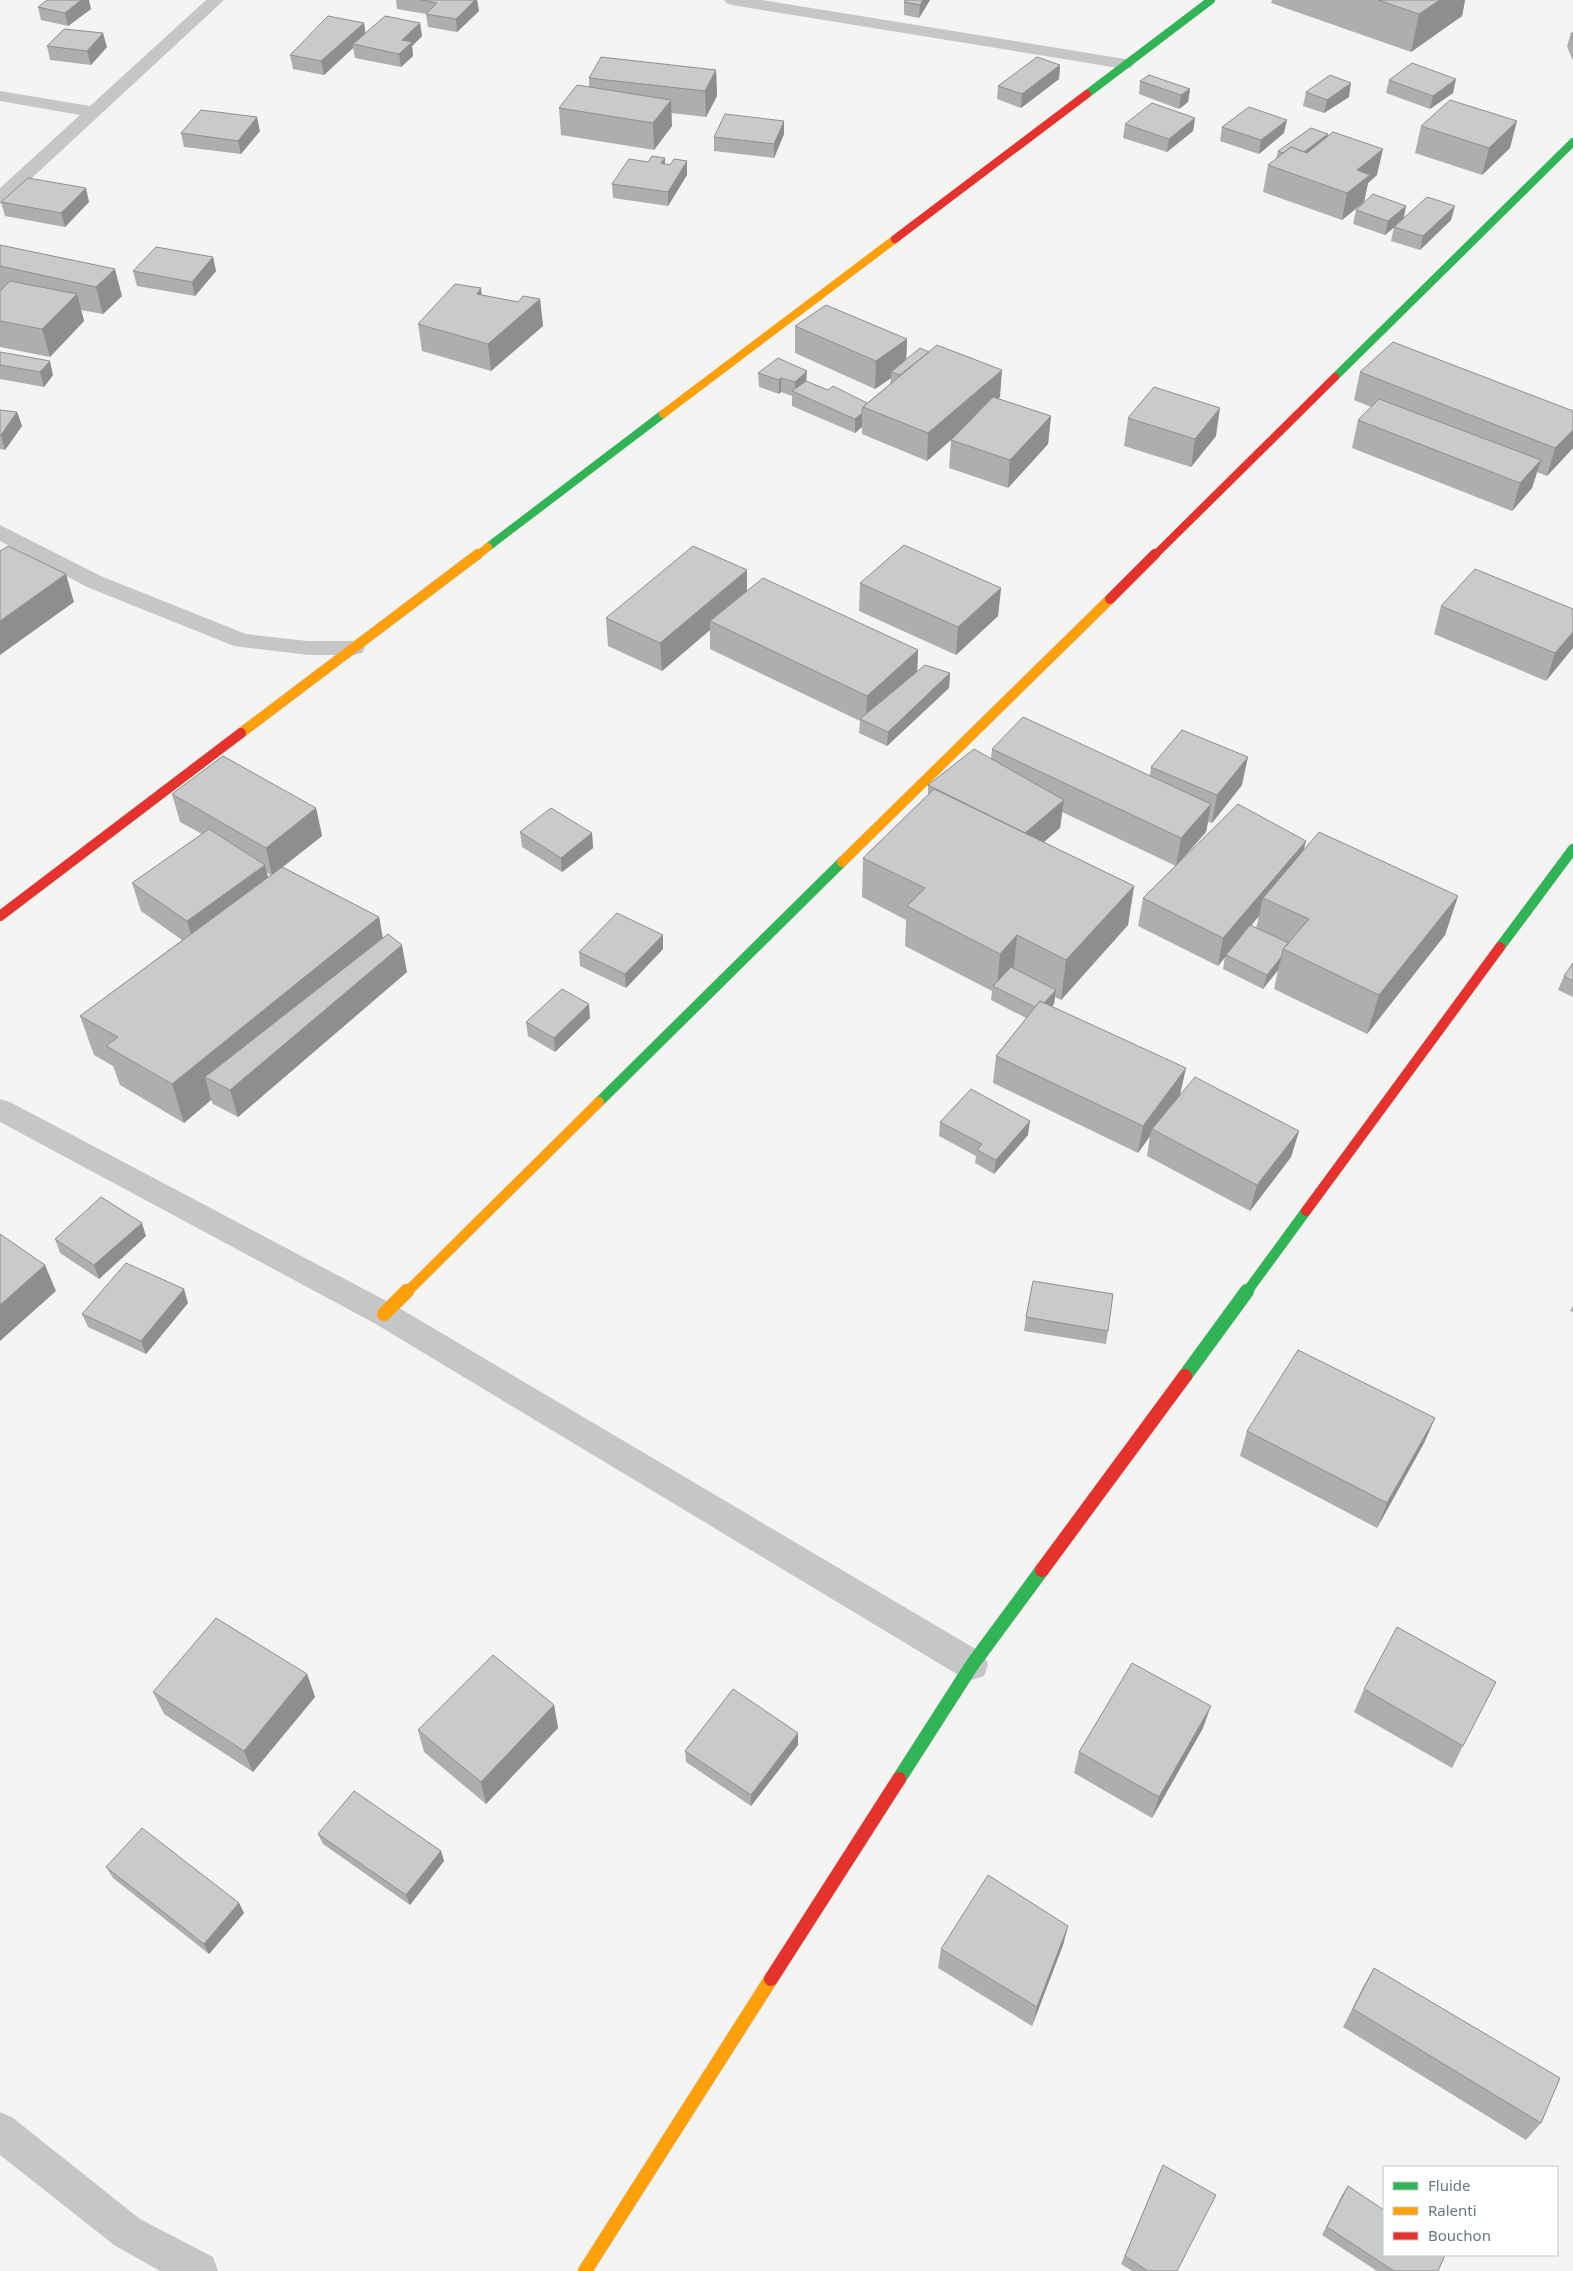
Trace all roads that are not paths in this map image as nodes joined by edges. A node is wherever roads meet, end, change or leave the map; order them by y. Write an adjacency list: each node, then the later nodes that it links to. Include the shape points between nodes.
1 (216, 0): 6 (street)
2 (732, 0): 4 (street)
3 (1211, 0): 4 (street)
4 (1125, 64): 10 (street)
5 (0, 96): 6 (street)
6 (95, 112): 8 (street)
7 (1573, 142): 14 (street)
8 (0, 198)
9 (0, 532): 10 (street, via 95,582 242,641 308,648)
10 (354, 648): 12 (street)
11 (1573, 849): 15 (street)
12 (0, 916)
13 (0, 1109): 14 (street)
14 (384, 1314): 15 (street)
15 (972, 1665): 18 (street)
16 (0, 2131): 17 (street, via 128,2232)
17 (199, 2271)
18 (585, 2271)

